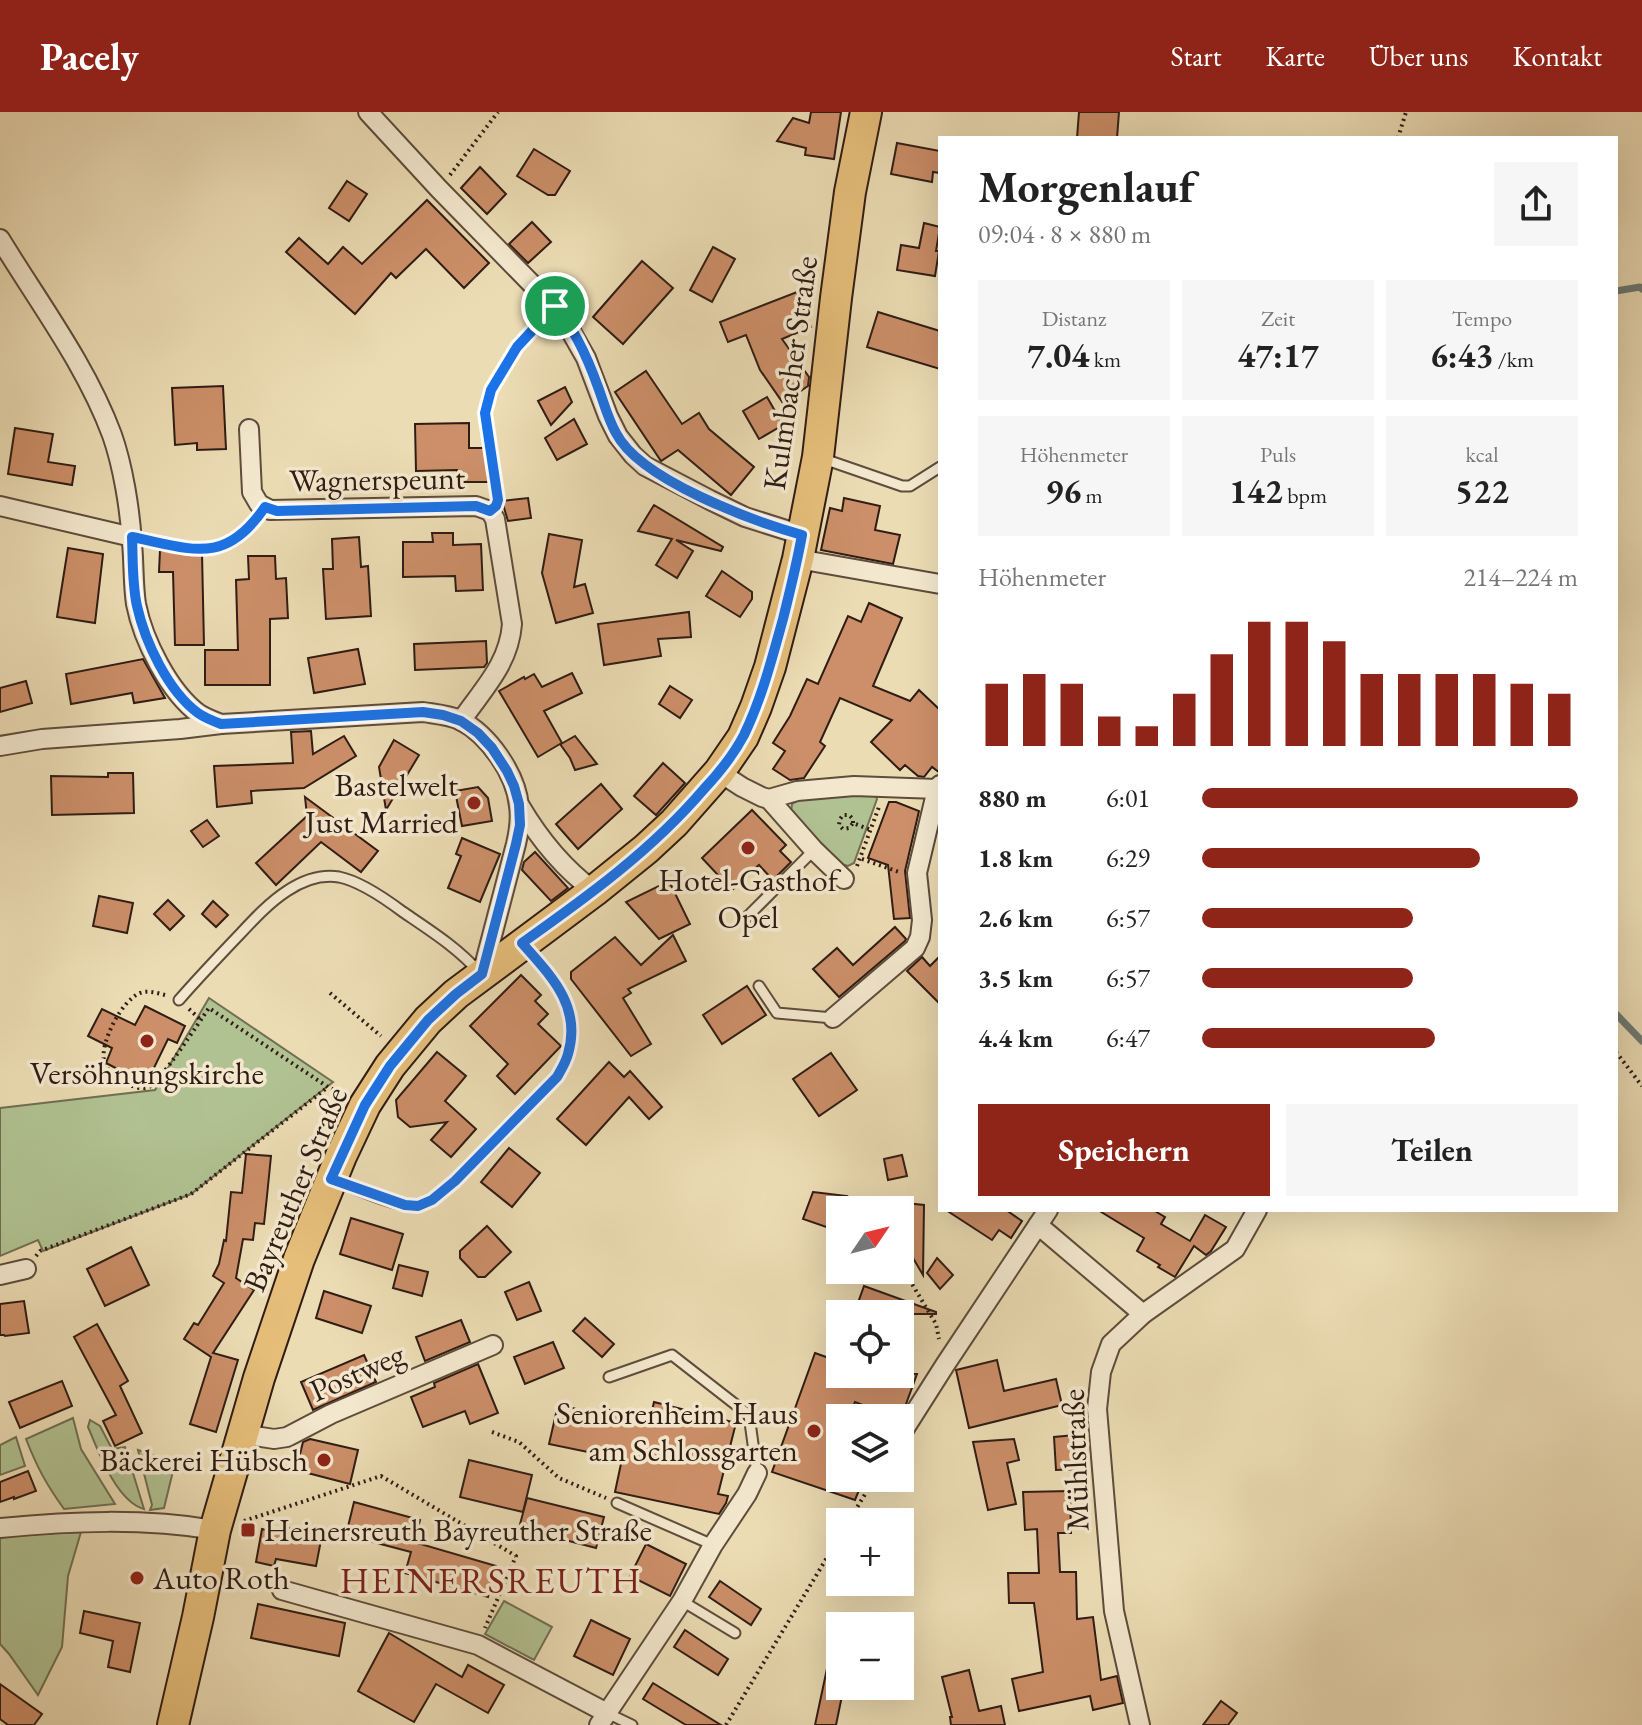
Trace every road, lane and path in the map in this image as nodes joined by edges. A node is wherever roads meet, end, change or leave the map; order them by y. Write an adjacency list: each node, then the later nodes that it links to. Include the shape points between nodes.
1 (368, 112): 6 (street)
2 (498, 112): 6 (path)
3 (866, 112): 10 (main road, Kulmbacher Straße, via 847,218)
4 (1406, 112): 5 (path)
5 (1399, 136)
6 (439, 189): 8 (street)
7 (0, 239): 15 (street, via 101,410 117,453)
8 (555, 306): 14 (path, via 517,347 491,390 485,413 498,500); 16 (street, via 586,358 618,436 633,455)
9 (249, 429): 13 (street, Wagnerspeunt, via 252,492)
10 (818, 457): 11 (lane, via 902,486); 16 (main road, Kulmbacher Straße)
11 (938, 468)
12 (0, 506): 15 (street)
13 (265, 507): 14 (street, Wagnerspeunt, via 277,511 476,506); 15 (path, via 243,534 217,548)
14 (490, 511): 18 (street, Wagnerspeunt, via 511,638 499,669)
15 (132, 537): 19 (street, via 136,603 153,653 190,706)
16 (800, 547): 17 (street); 21 (main road, Kulmbacher Straße, via 756,707)
17 (938, 583)
18 (461, 721): 19 (street, via 423,712); 24 (street, via 492,748)
19 (221, 724): 20 (street)
20 (0, 746)
21 (719, 772): 23 (street); 32 (main road, Bayreuther Straße, via 674,823)
22 (938, 787): 23 (street, via 854,786); 39 (street, via 917,873 920,937 915,948)
23 (769, 799): 28 (street)
24 (519, 804): 32 (street, via 545,844); 35 (street, via 516,844)
25 (878, 810): 27 (path)
26 (853, 823): 27 (path)
27 (871, 830): 29 (path)
28 (814, 850): 31 (street); 33 (lane)
29 (861, 858): 30 (path); 31 (path)
30 (892, 869)
31 (844, 879)
32 (594, 891): 34 (main road, Bayreuther Straße)
33 (745, 919)
34 (522, 943): 35 (main road, Bayreuther Straße); 44 (lane, via 567,1003 572,1027 568,1055 557,1077 432,1200 405,1205)
35 (482, 974): 38 (lane, via 454,947 394,906 355,883 322,877 285,892); 44 (main road, Bayreuther Straße, via 428,1020 390,1066 365,1105)
36 (759, 986): 39 (lane, via 777,1013)
37 (330, 993): 41 (path)
38 (179, 1000): 40 (path); 40 (path, via 152,992 127,1002 105,1042 103,1060 110,1071 130,1085 150,1086)
39 (833, 1018)
40 (201, 1020): 47 (path, via 209,1008 328,1087 191,1194 40,1251)
41 (386, 1039)
42 (1618, 1055): 43 (path)
43 (1642, 1086)
44 (331, 1179): 56 (main road, Bayreuther Straße, via 299,1259)
45 (1256, 1212): 50 (street, Mühlstraße, via 1235,1249)
46 (1043, 1218): 50 (street); 52 (street)
47 (26, 1269): 48 (street)
48 (0, 1275)
49 (912, 1284): 52 (path, via 936,1324)
50 (1143, 1314): 71 (street, Mühlstraße, via 1111,1344 1097,1409 1114,1611)
51 (493, 1345): 56 (street, Postweg, via 287,1437)
52 (945, 1365): 54 (street)
53 (609, 1377): 57 (lane, via 672,1355 749,1415)
54 (914, 1414)
55 (492, 1432): 58 (path, via 519,1442 559,1478)
56 (243, 1434): 60 (main road, Bayreuther Straße)
57 (757, 1473): 61 (street)
58 (617, 1503): 61 (lane)
59 (0, 1528): 60 (street, via 140,1522)
60 (215, 1530): 66 (path, via 381,1476 516,1556); 68 (main road, Bayreuther Straße)
61 (713, 1545): 64 (street)
62 (826, 1559): 70 (path)
63 (282, 1590): 66 (street)
64 (682, 1601): 65 (lane); 67 (street)
65 (735, 1633)
66 (478, 1645): 67 (street)
67 (603, 1719): 69 (lane)
68 (173, 1725)
69 (632, 1725)
70 (726, 1725)
71 (1140, 1725)

